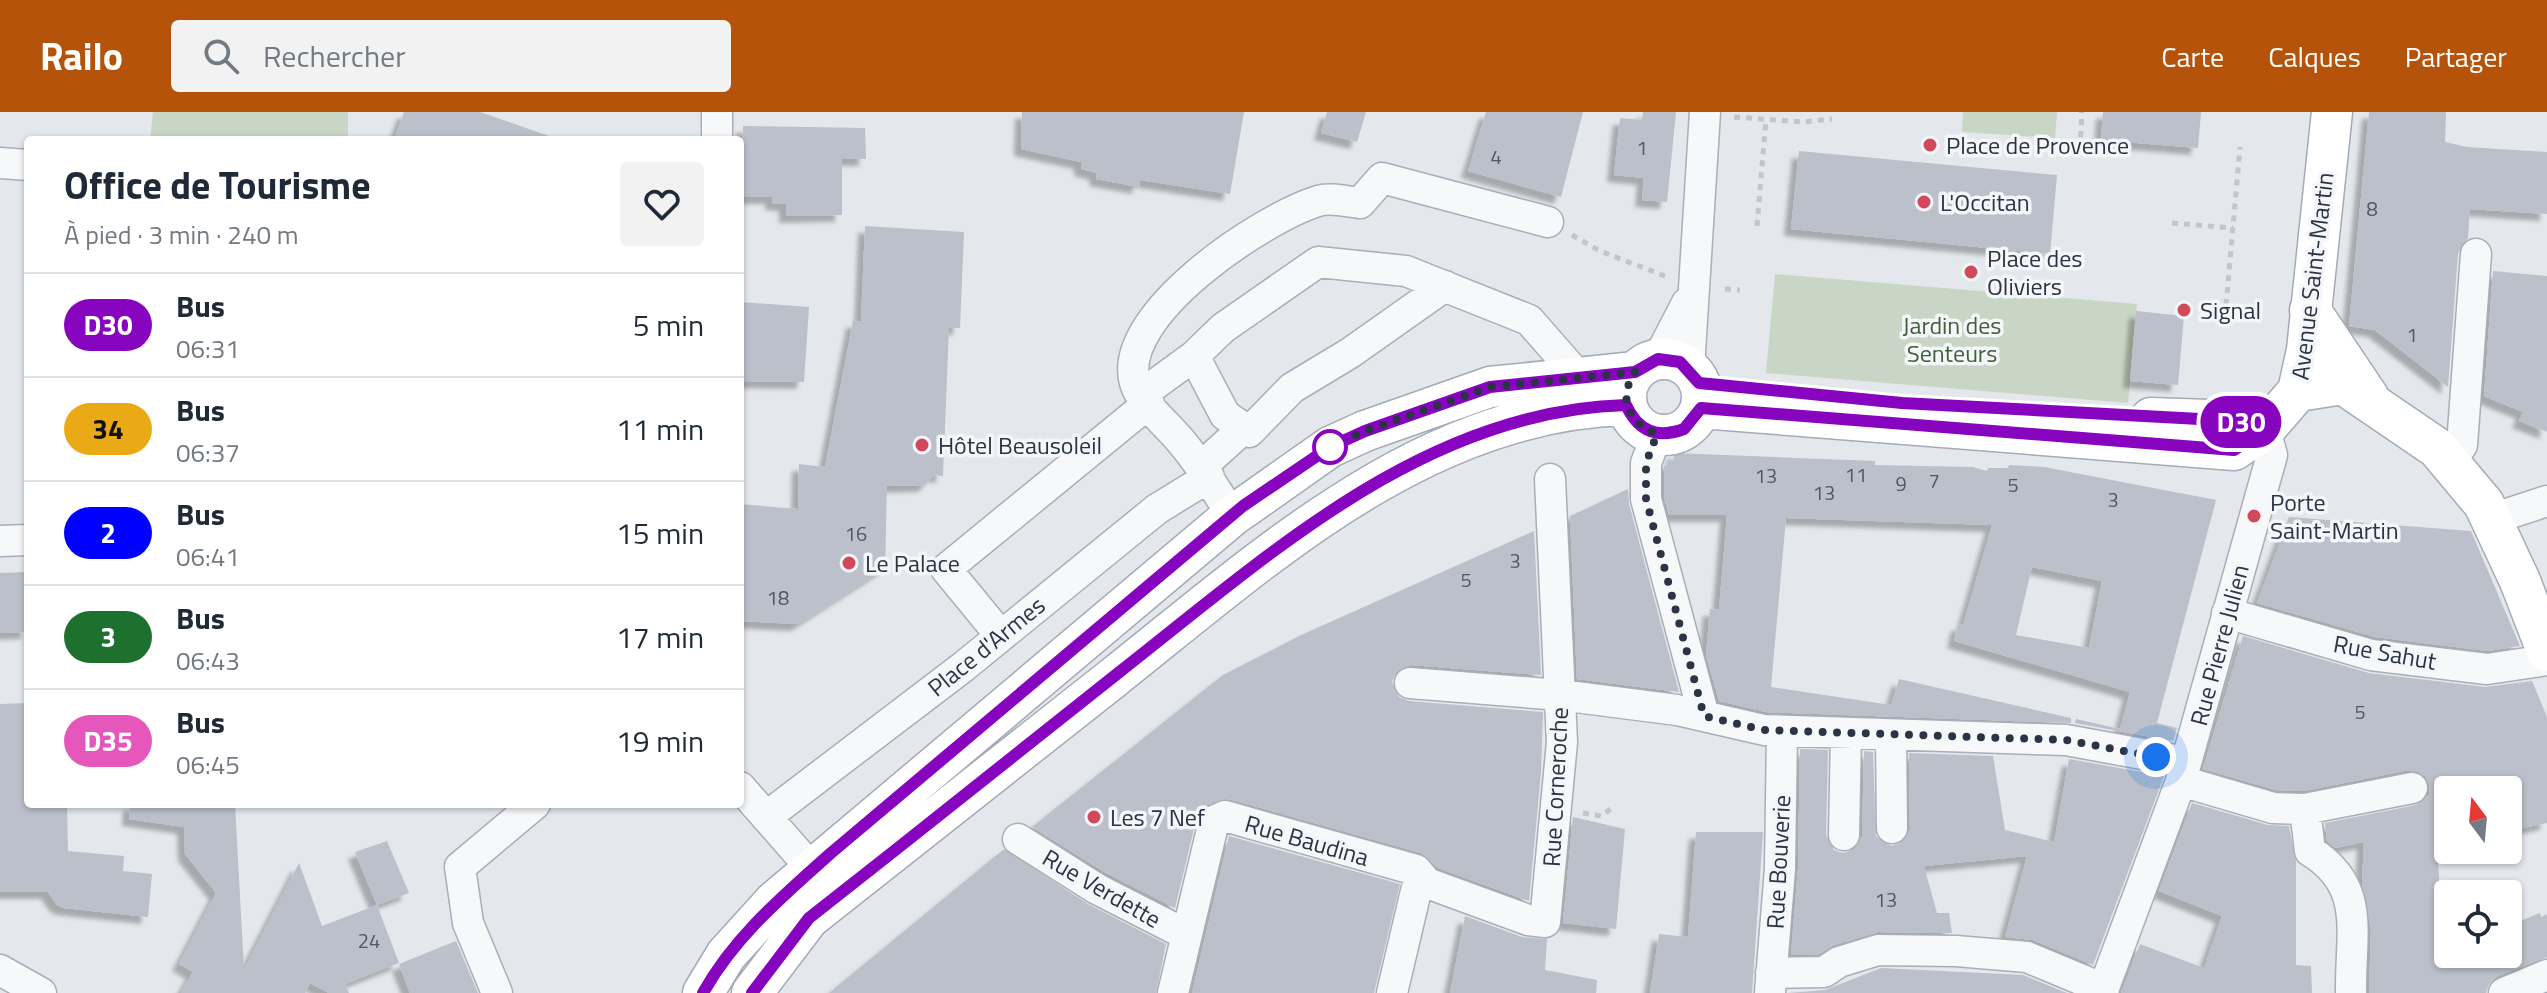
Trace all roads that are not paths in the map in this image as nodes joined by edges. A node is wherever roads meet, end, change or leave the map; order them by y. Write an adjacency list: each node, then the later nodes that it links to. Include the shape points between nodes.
1 (717, 112): 4 (street)
2 (2332, 112): 10 (main road, Avenue Saint-Martin)
3 (1705, 114): 13 (street, via 1692,290)
4 (717, 136)
5 (0, 163): 6 (street)
6 (24, 165)
7 (1548, 222): 16 (street, via 1382,178 1360,203 1321,199 1282,216 1176,291 1143,333 1133,355 1135,384)
8 (2476, 254): 20 (street, via 2462,445)
9 (1445, 286): 11 (street, via 1406,271 1318,262 1223,328); 12 (street, via 1529,320); 17 (street, Place d'Armes, via 1292,388 1249,432)
10 (2310, 310): 14 (main road, Avenue Saint-Martin); 15 (main road)
11 (1197, 362): 16 (street); 17 (street, via 1225,415)
12 (1578, 376): 13 (main road); 24 (main road, via 1490,387 1365,431 1330,447)
13 (1668, 383): 18 (main road, Avenue Saint-Martin, via 2234,450); 19 (main road, via 1632,419); 57 (main road, via 1510,422 1396,469 1298,535 809,918)
14 (2298, 391): 15 (main road, via 2343,384); 18 (main road, Avenue Saint-Martin)
15 (2369, 398): 20 (main road)
16 (1148, 402): 21 (street); 29 (street, via 946,569)
17 (1244, 428): 21 (street, Place d'Armes)
18 (2265, 429): 28 (street, Rue Pierre Julien, via 2272,455)
19 (1657, 434): 34 (street, via 1646,463 1646,499)
20 (2450, 462): 25 (main road)
21 (1205, 472): 24 (street); 29 (street, Place d'Armes)
22 (1550, 479): 33 (street, Rue Corneroche)
23 (2547, 501): 25 (street)
24 (1232, 516): 47 (main road)
25 (2492, 519): 30 (main road)
26 (24, 540): 27 (street)
27 (0, 541)
28 (2227, 613): 31 (street, Rue Sahut, via 2371,655 2487,669); 38 (street, Rue Pierre Julien)
29 (1001, 636): 43 (street, Place d'Armes)
30 (2547, 651)
31 (2547, 660)
32 (1410, 683): 33 (street)
33 (1560, 695): 34 (street); 48 (street, Rue Corneroche, via 1562,742 1545,922)
34 (1704, 716): 35 (street)
35 (1782, 731): 36 (street); 52 (street, Rue Bouverie, via 1780,869)
36 (1846, 733): 37 (street); 45 (street)
37 (1891, 735): 38 (street, via 2066,740); 44 (street)
38 (2184, 772): 42 (street, via 2273,808); 53 (street, Rue Pierre Julien)
39 (2412, 788): 42 (street)
40 (744, 792): 43 (street)
41 (530, 808): 55 (street, via 460,867 468,923)
42 (2305, 809): 60 (street, via 2310,851 2334,866 2350,895)
43 (766, 817): 47 (street)
44 (1892, 828)
45 (1844, 835)
46 (1018, 839): 49 (street, Rue Verdette, via 1097,889)
47 (812, 869): 56 (main road, via 726,955)
48 (1427, 883): 49 (street, Rue Baudina, via 1416,870 1225,816 1214,821); 59 (street, via 1416,891)
49 (1187, 935): 58 (street, Rue Baudina)
50 (0, 970): 54 (street)
51 (2547, 975): 61 (street)
52 (1771, 983): 53 (street, via 1824,972 1878,950 1956,951 2027,957)
53 (2103, 991)
54 (41, 993)
55 (497, 993)
56 (703, 993)
57 (752, 993)
58 (1173, 993)
59 (1392, 993)
60 (2351, 993)
61 (2504, 993)

